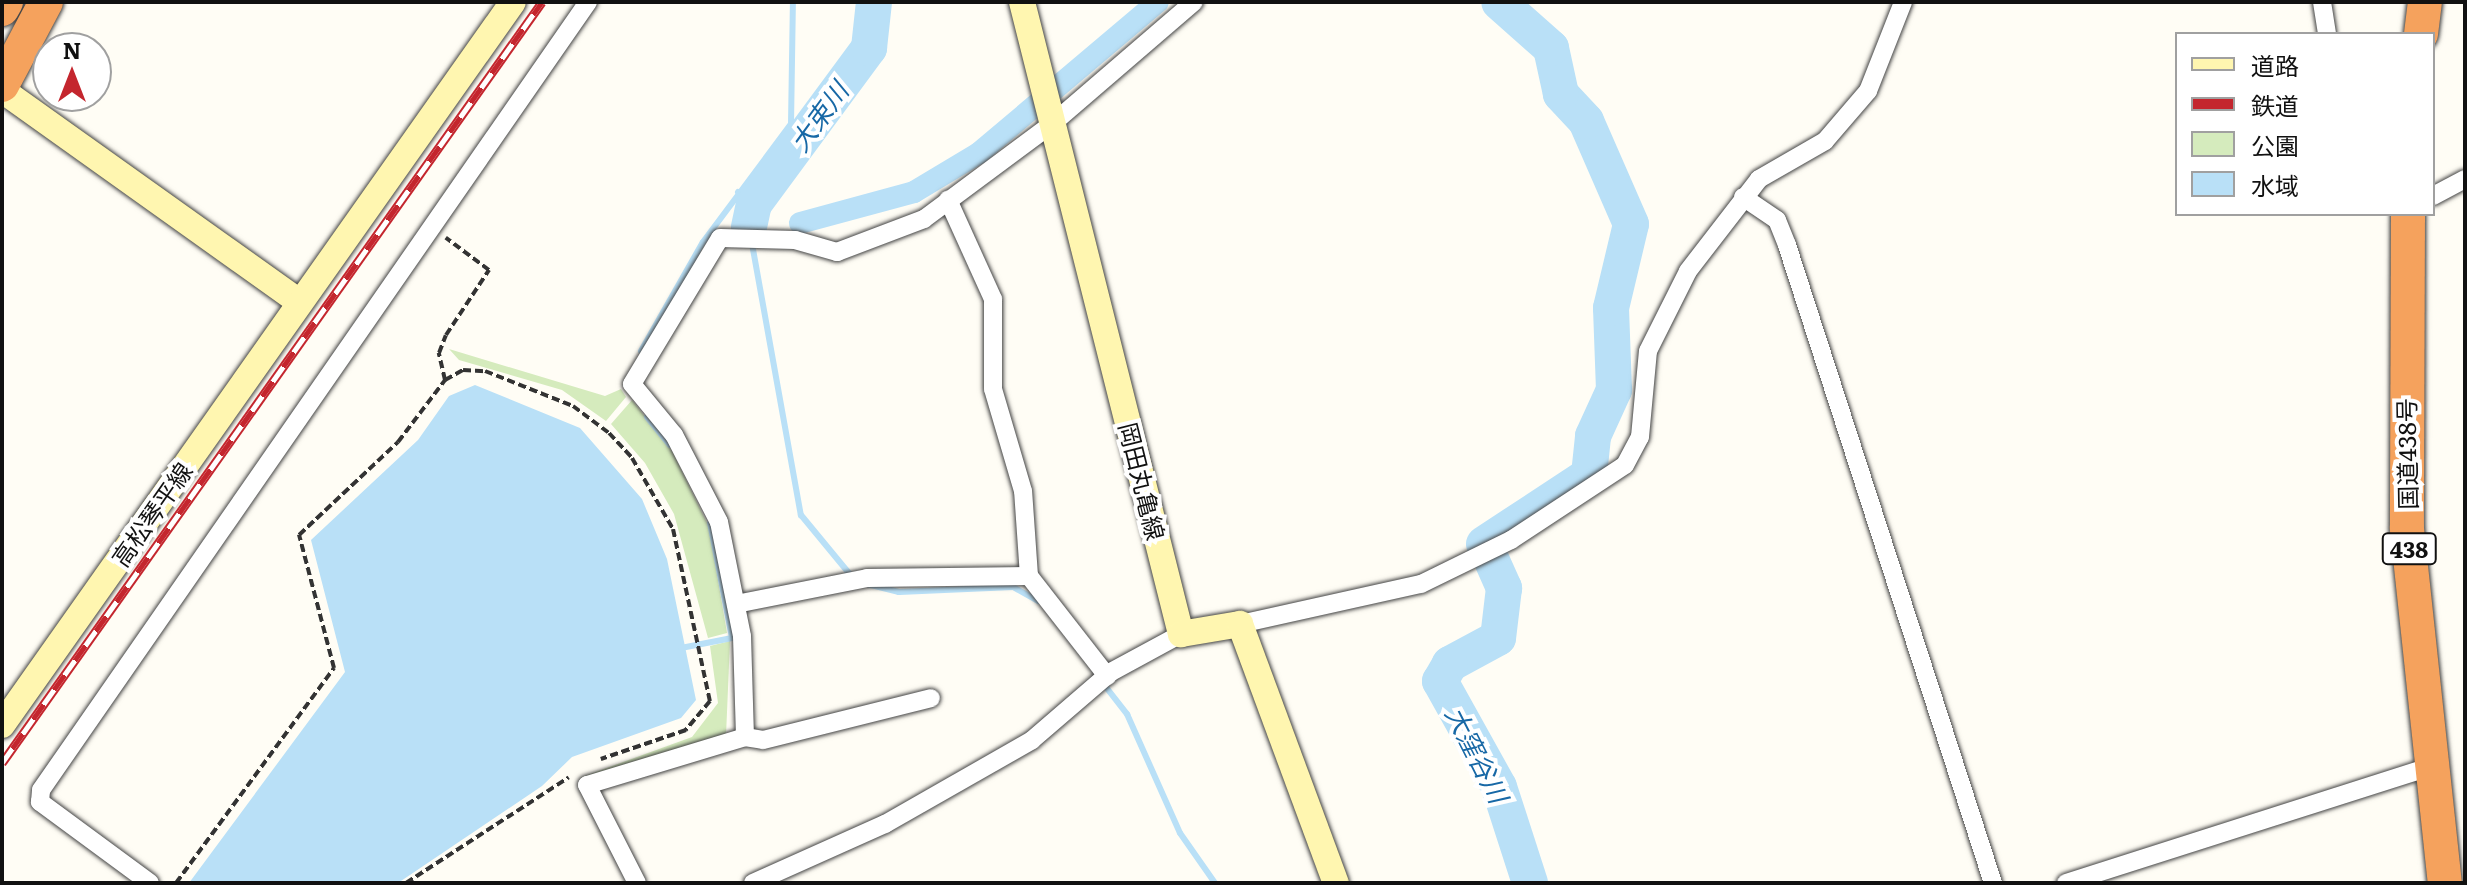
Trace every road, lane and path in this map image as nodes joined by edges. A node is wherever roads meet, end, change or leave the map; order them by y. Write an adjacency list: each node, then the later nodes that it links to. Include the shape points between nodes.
1 (6, 2): 10 (highway)
2 (46, 2): 13 (highway)
3 (513, 2): 21 (main road, 高松琴平線)
4 (588, 2): 20 (street)
5 (1022, 2): 14 (main road, 岡田丸亀線)
6 (1194, 2): 14 (street)
7 (1903, 2): 17 (street, via 1868,91 1825,141 1759,179)
8 (2322, 2): 11 (street)
9 (2425, 2): 12 (highway)
10 (2, 9)
11 (2327, 32)
12 (2421, 32)
13 (2, 87): 21 (main road)
14 (1050, 118): 18 (street); 26 (main road, 岡田丸亀線)
15 (2465, 179): 16 (street)
16 (2435, 195)
17 (1743, 197): 25 (street, via 1688,271 1655,334 1640,437 1625,465 1511,540 1421,584); 38 (street, via 1777,220 1787,245)
18 (948, 200): 23 (street, via 993,299 993,389 1023,491); 24 (street, via 924,219 837,252 720,238 632,384 696,470 719,522)
19 (2408, 216): 32 (highway, 国道438号 / 438, via 2407,515)
20 (435, 230): 22 (path, via 489,270 446,335 439,353); 33 (street, via 41,790 40,802)
21 (299, 302): 30 (main road, 高松琴平線)
22 (445, 380): 27 (path, via 485,371 573,406 609,433 632,458 673,529); 34 (path, via 398,442 299,535 334,668)
23 (1029, 576): 24 (street, via 859,580); 28 (street)
24 (736, 604): 31 (street)
25 (1240, 624): 26 (main road); 37 (main road)
26 (1181, 634): 28 (street)
27 (702, 648)
28 (1103, 681): 36 (street, via 1055,724 965,778)
29 (931, 698): 31 (street, via 763,740)
30 (2, 725)
31 (745, 737): 35 (street, via 587,785)
32 (2430, 767): 39 (street); 40 (highway, 国道438号 / 438)
33 (150, 883)
34 (176, 883)
35 (637, 883)
36 (753, 883)
37 (1336, 883)
38 (1993, 883)
39 (2066, 883)
40 (2445, 883)

